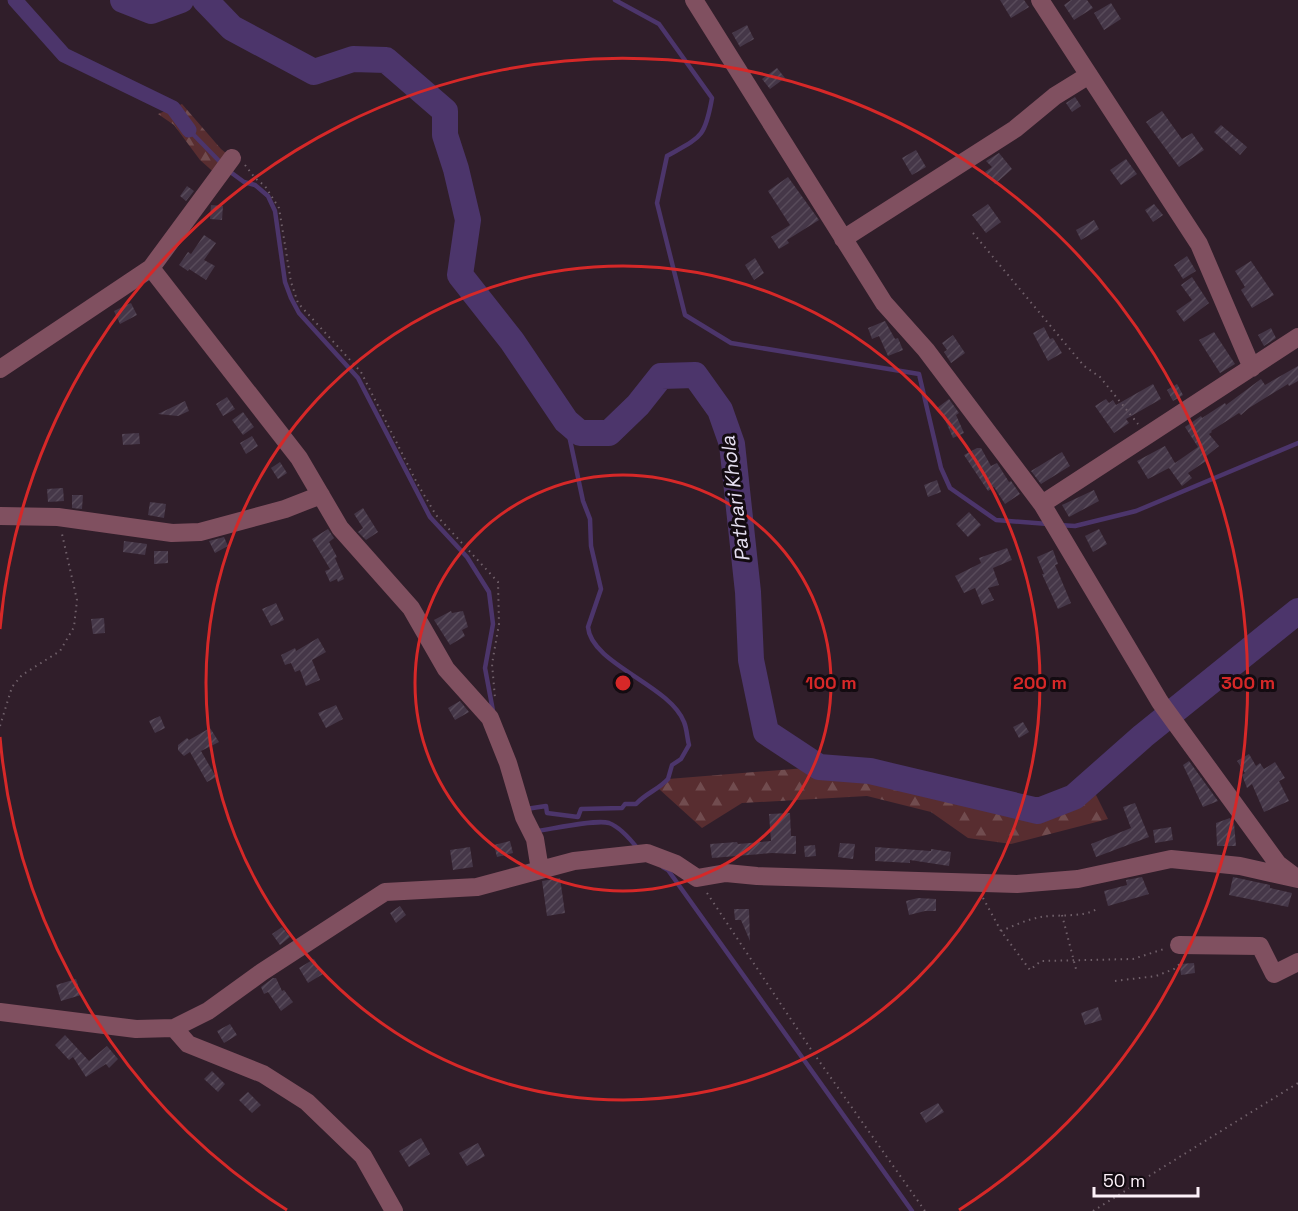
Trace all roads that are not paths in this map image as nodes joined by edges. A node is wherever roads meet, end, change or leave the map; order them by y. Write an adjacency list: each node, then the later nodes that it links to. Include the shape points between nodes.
1 (694, 0): 5 (street)
2 (1040, 0): 3 (street)
3 (1089, 75): 5 (street, via 1055,96 1015,129); 8 (street, via 1199,244)
4 (232, 158): 6 (street)
5 (843, 239): 11 (street, via 884,303 926,350)
6 (151, 268): 9 (street); 10 (street, via 299,458)
7 (1298, 337): 8 (street)
8 (1252, 368): 11 (street)
9 (0, 369)
10 (321, 495): 12 (street, via 200,532 172,533 58,517); 13 (street, via 340,528 411,609 446,669 490,718 535,839)
11 (1042, 504): 14 (street, via 1160,702 1278,864)
12 (0, 516)
13 (540, 870): 14 (street, via 574,861 647,853 698,878 726,873 1017,884 1078,879 1171,859 1239,866); 18 (street, via 477,887 385,892 208,1011)
14 (1298, 879)
15 (1179, 945): 16 (street, via 1260,946 1274,974)
16 (1298, 962)
17 (0, 1012): 18 (street, via 136,1029)
18 (174, 1028): 19 (street, via 188,1044 263,1074 307,1102 363,1156)
19 (394, 1211)

